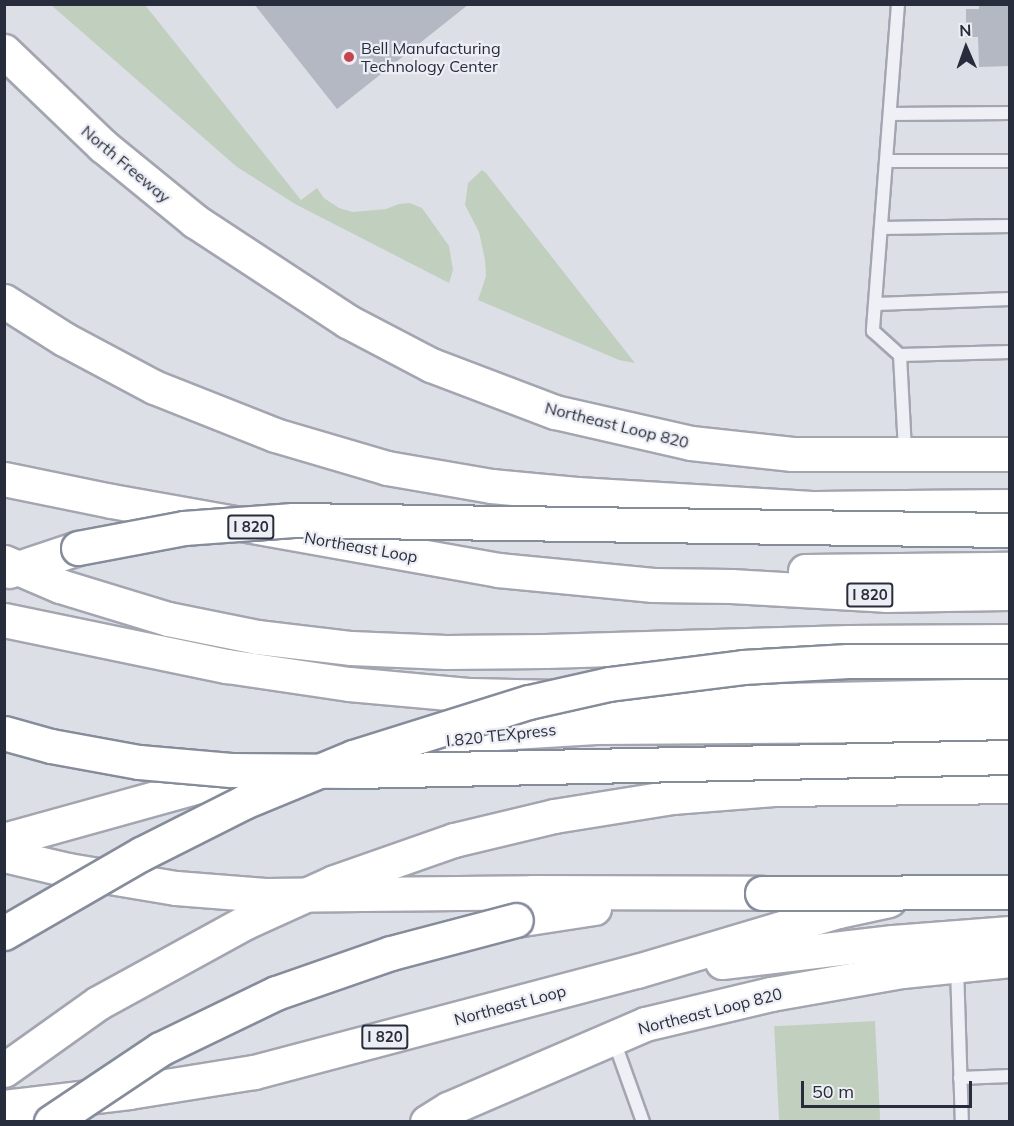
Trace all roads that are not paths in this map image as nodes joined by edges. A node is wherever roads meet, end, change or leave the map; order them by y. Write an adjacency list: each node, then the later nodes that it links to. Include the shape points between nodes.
1 (898, 4): 4 (lane)
2 (4, 51): 9 (main road, North Freeway, via 147,185)
3 (1010, 113): 4 (lane)
4 (890, 114): 5 (lane)
5 (887, 161): 6 (lane); 8 (lane)
6 (1010, 161)
7 (1010, 226): 8 (lane)
8 (881, 228): 12 (lane)
9 (258, 265): 15 (main road, Northeast Loop 820, via 347,321 431,365 555,412 647,435 741,450)
10 (1010, 299): 12 (lane)
11 (4, 301): 18 (main road, via 64,339 154,387 274,435 387,468 491,486 601,496 816,508)
12 (876, 304): 14 (lane, via 873,331)
13 (1010, 352): 14 (lane)
14 (900, 355): 15 (lane)
15 (905, 454): 16 (main road, Northeast Loop 820)
16 (1010, 454)
17 (4, 479): 23 (main road, Northeast Loop / I 820, via 498,570 611,583)
18 (1010, 506)
19 (1010, 530): 22 (main road, bridge, via 293,520 184,528 78,548)
20 (4, 562): 26 (main road, via 60,586 168,619 257,637 351,648 545,651)
21 (1010, 569): 23 (main road, via 766,571)
22 (4, 573)
23 (731, 586): 24 (main road, Northeast Loop / I 820, via 885,596)
24 (1010, 593)
25 (4, 621): 28 (main road, I 820 TEXpress, via 227,666 349,684 471,695 741,701)
26 (1010, 641)
27 (1010, 661): 38 (main road, bridge, via 848,661 743,667 609,684 529,702 353,757 244,802 141,854)
28 (1010, 695)
29 (1010, 724): 33 (main road, I 820 TEXpress, via 596,727 495,734 287,761)
30 (4, 733): 31 (main road, bridge, via 139,762 231,770 365,771)
31 (1010, 757)
32 (1010, 786): 44 (main road, via 774,789 672,797 554,816 454,840 304,894 226,932 98,1003)
33 (4, 840)
34 (4, 855): 37 (main road, bridge, via 176,888 265,895)
35 (1010, 876): 42 (main road, Northeast Loop / I 820, via 838,911)
36 (1010, 892): 37 (main road, bridge)
37 (762, 894): 48 (main road, bridge, via 645,902 516,920 391,952 276,993 160,1049)
38 (4, 933)
39 (1010, 933): 42 (main road)
40 (1010, 960): 41 (main road, Northeast Loop 820)
41 (957, 965): 43 (main road, Northeast Loop 820, via 771,994 645,1024); 46 (lane)
42 (637, 971): 47 (main road, Northeast Loop / I 820, via 254,1071)
43 (613, 1038): 49 (main road, Northeast Loop 820, via 448,1109); 50 (lane)
44 (4, 1070)
45 (1010, 1076): 46 (lane)
46 (960, 1078): 51 (lane)
47 (4, 1107)
48 (51, 1122)
49 (427, 1122)
50 (643, 1122)
51 (962, 1122)

